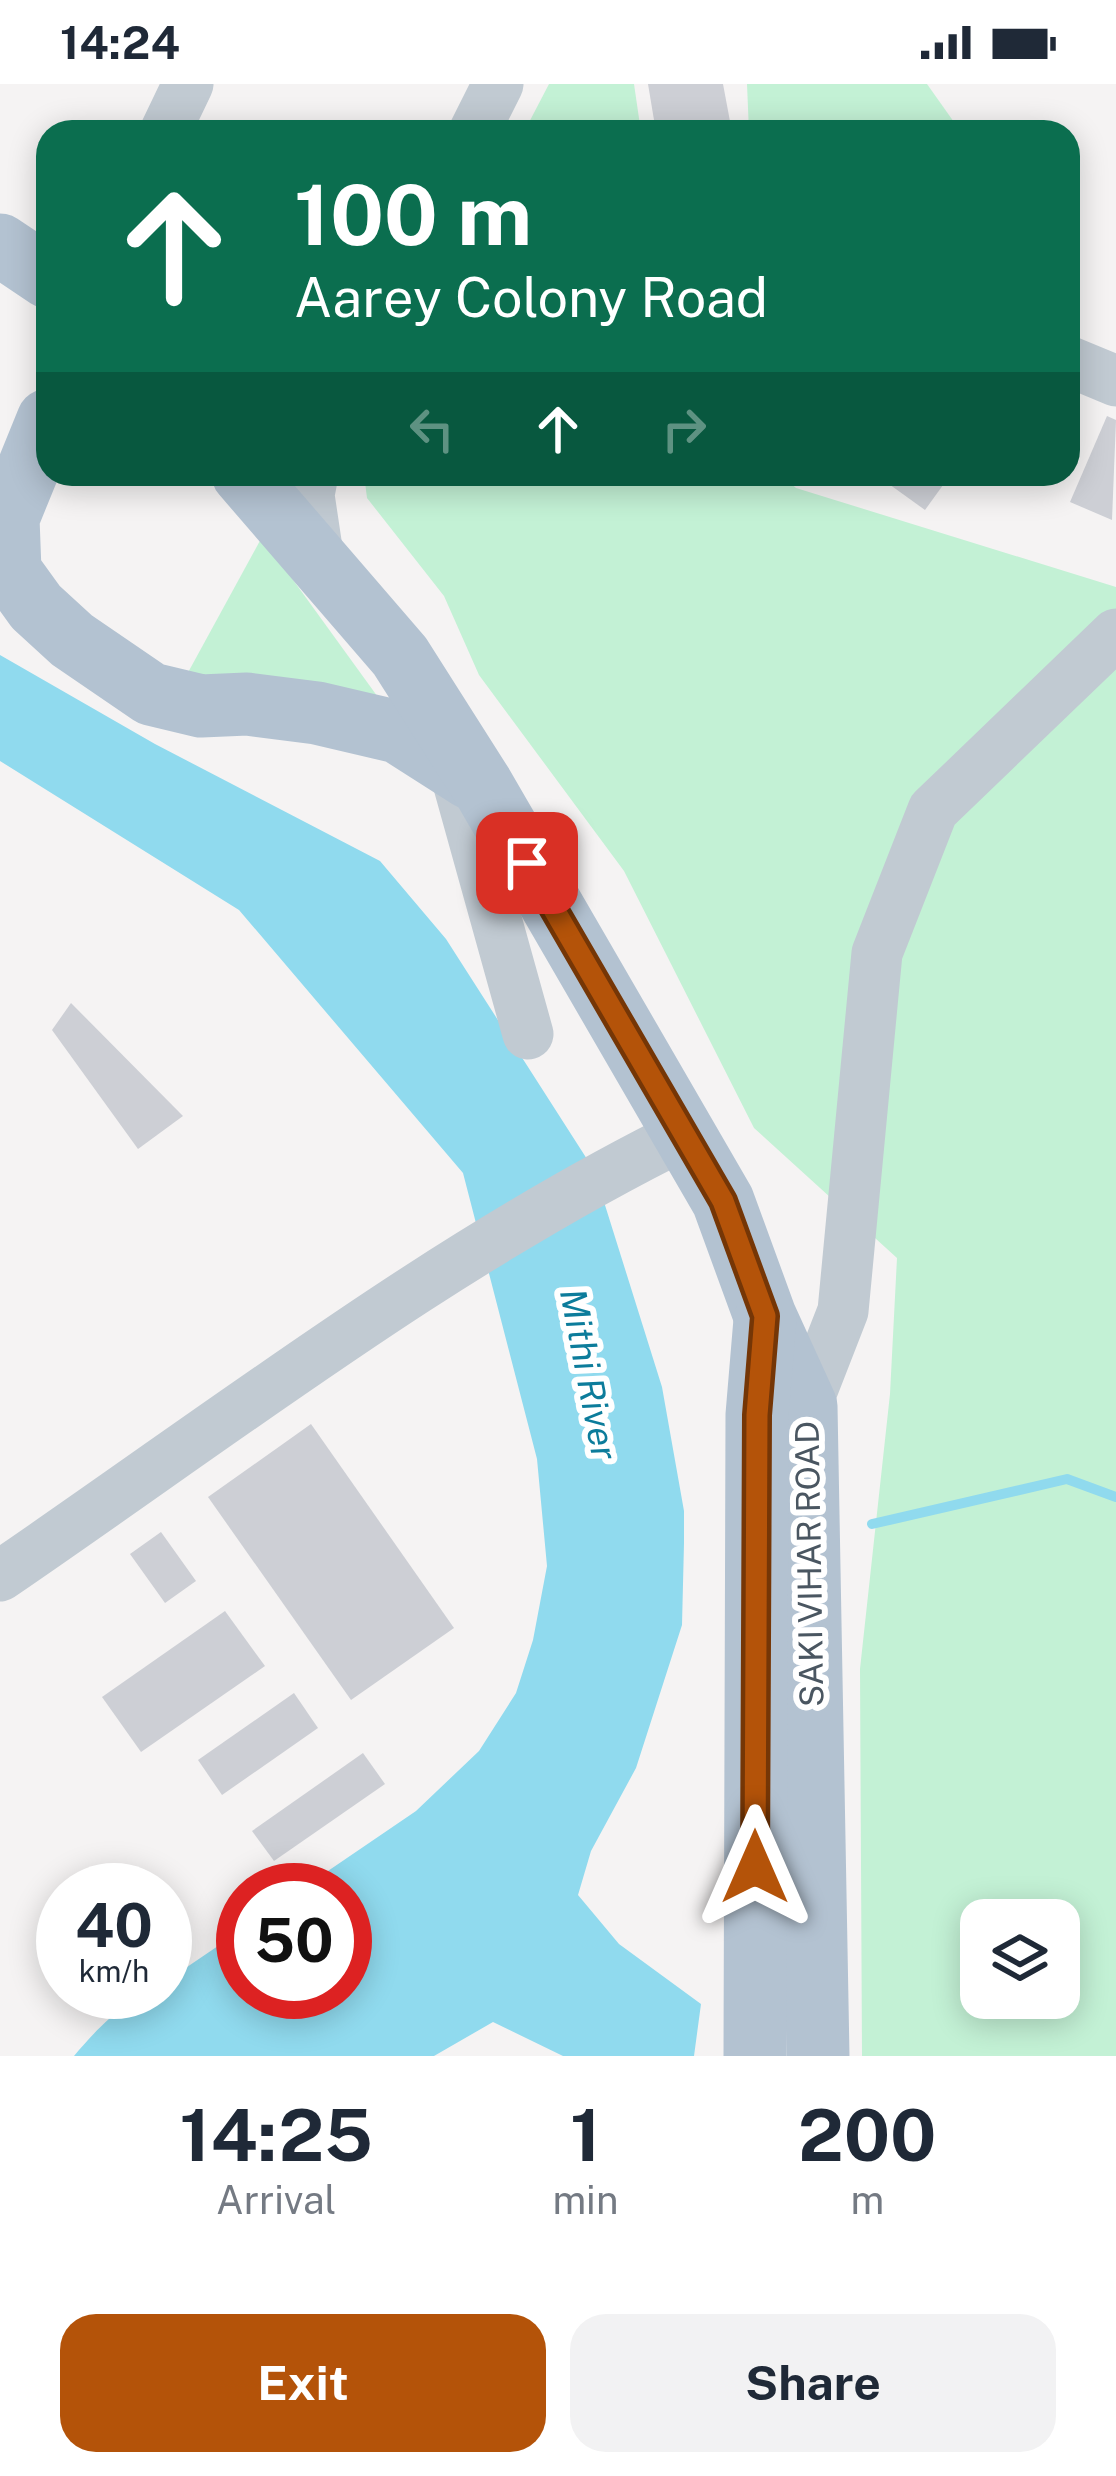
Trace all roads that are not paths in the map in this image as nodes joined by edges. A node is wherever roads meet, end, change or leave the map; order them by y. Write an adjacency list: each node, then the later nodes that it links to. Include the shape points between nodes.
1 (188, 84): 3 (street)
2 (498, 84): 4 (street)
3 (171, 120)
4 (480, 120)
5 (0, 245): 6 (main road)
6 (36, 269)
7 (1080, 367): 8 (street)
8 (1116, 381)
9 (36, 448): 12 (main road)
10 (254, 486): 13 (main road)
11 (311, 486): 13 (street)
12 (4, 523): 15 (main road, via 10,571 36,607 151,694 200,706 317,713 398,733)
13 (318, 555): 15 (main road, via 400,656)
14 (1116, 634): 18 (street, via 934,810 877,953 843,1311)
15 (468, 777): 16 (street); 17 (main road)
16 (528, 1034)
17 (687, 1133): 18 (main road, SAKI VIHAR ROAD, via 723,1201 765,1316); 19 (street, via 457,1264)
18 (782, 1410): 20 (main road, SAKI VIHAR ROAD); 21 (main road, SAKI VIHAR ROAD)
19 (0, 1576)
20 (755, 2052): 21 (main road)
21 (818, 2054)

